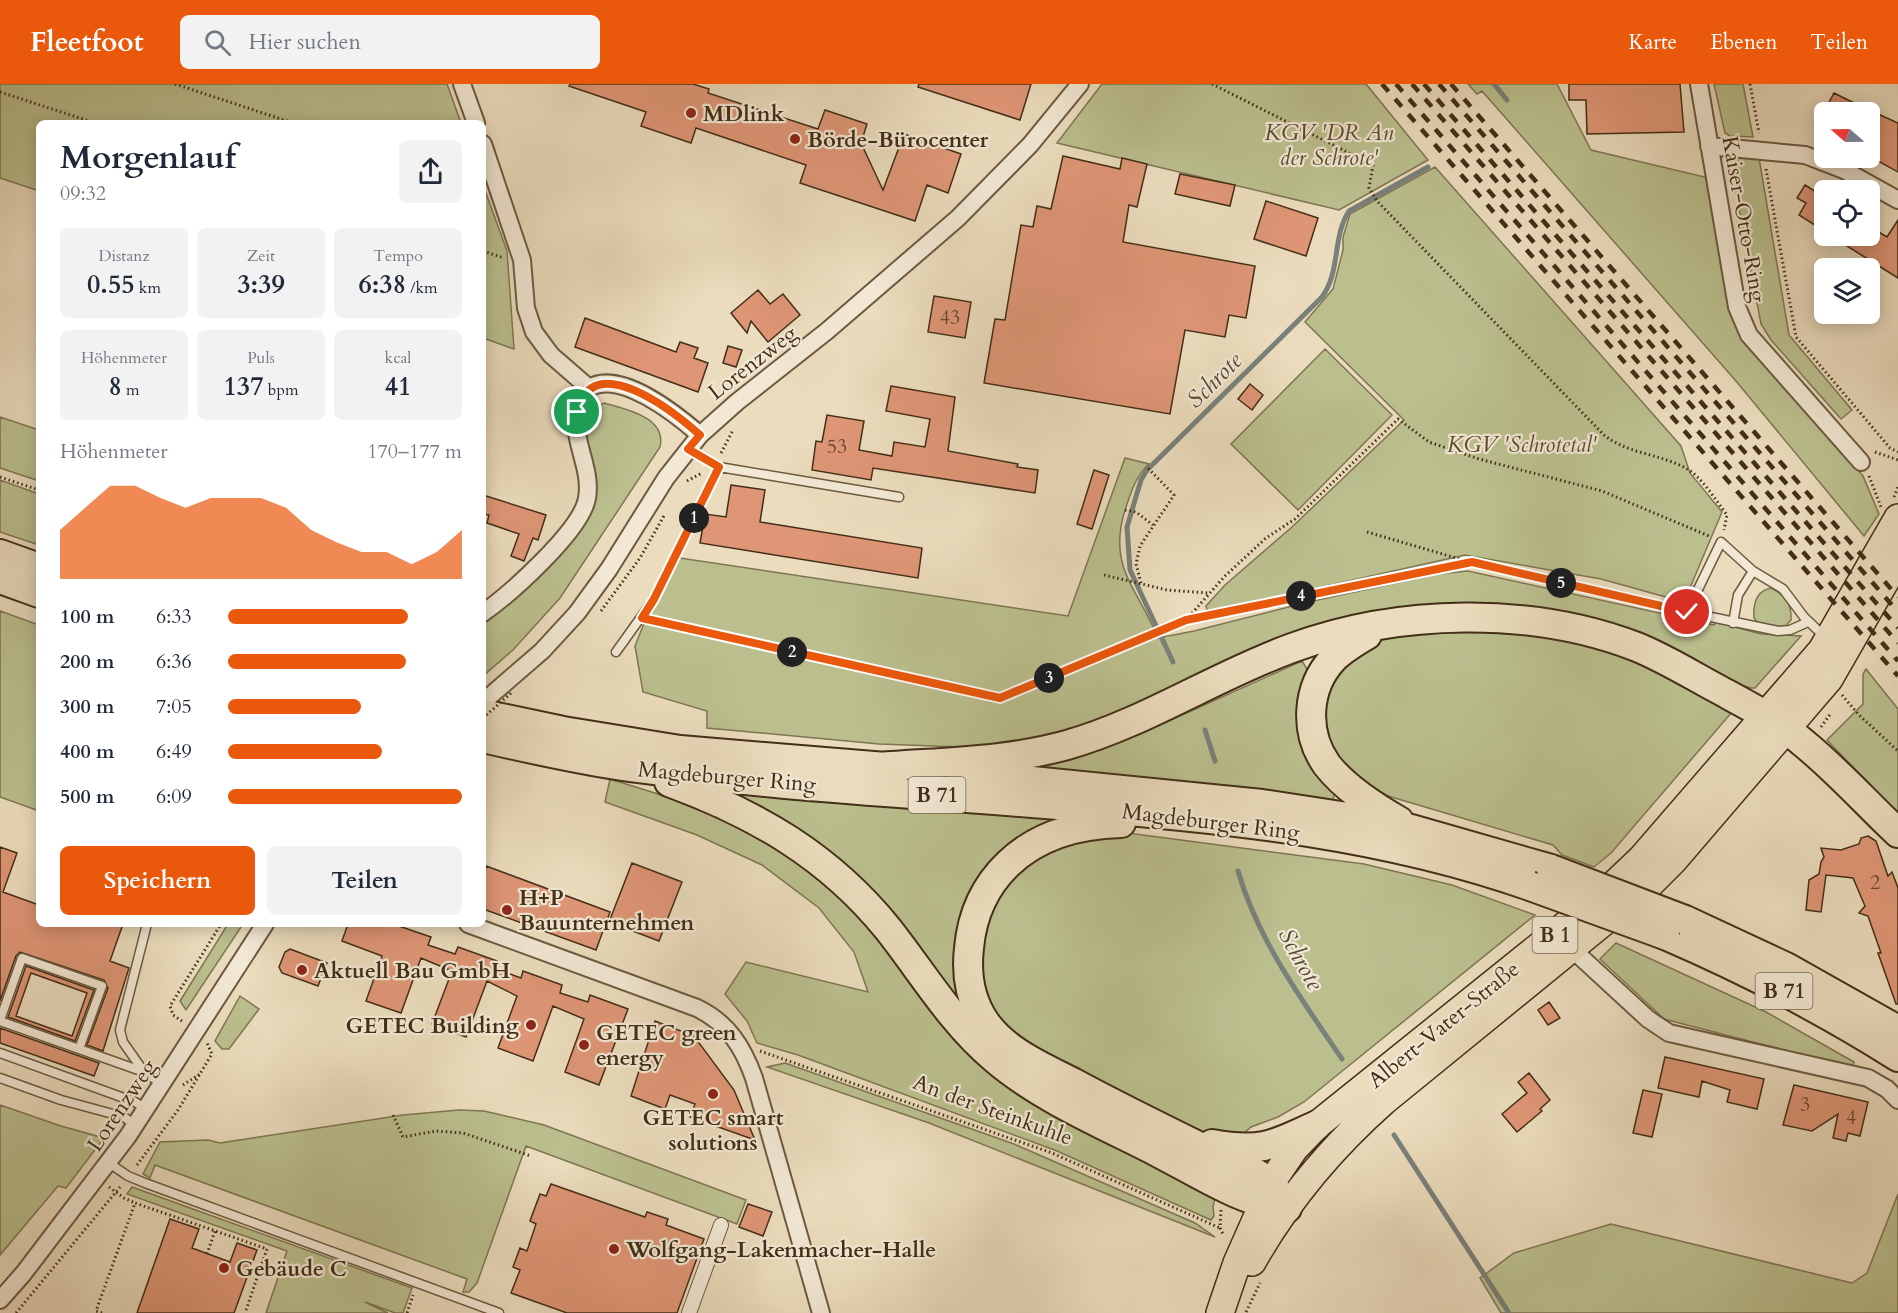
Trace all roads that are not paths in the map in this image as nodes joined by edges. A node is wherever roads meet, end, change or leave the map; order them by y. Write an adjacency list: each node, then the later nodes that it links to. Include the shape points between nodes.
1 (462, 84): 4 (street)
2 (1080, 84): 9 (street, Lorenzweg, via 1030,145 958,218)
3 (1699, 84): 5 (street, Kaiser-Otto-Ring)
4 (475, 120)
5 (1709, 146): 7 (street, via 1793,152 1819,159); 11 (street, Kaiser-Otto-Ring, via 1743,325)
6 (486, 153): 8 (street, via 522,260 526,308 534,332 551,355)
7 (1898, 200)
8 (589, 388): 9 (street, via 611,384 651,399); 21 (street, via 575,423 587,479 585,506 576,522 528,575)
9 (700, 435): 10 (street, Lorenzweg)
10 (688, 449): 12 (lane); 27 (street, Lorenzweg, via 577,613 504,692)
11 (1862, 462)
12 (719, 467): 13 (lane); 26 (lane, via 654,599)
13 (899, 497)
14 (1890, 513): 25 (main road, B 1)
15 (0, 554): 17 (highway)
16 (1898, 559): 29 (main road, B 1, via 1836,669)
17 (36, 567)
18 (1753, 571): 22 (lane, via 1783,589); 23 (lane, via 1738,596); 23 (lane, via 1721,542 1687,612)
19 (0, 579): 20 (highway)
20 (36, 592)
21 (486, 611)
22 (1808, 622): 23 (lane, via 1778,632); 25 (lane)
23 (1733, 623)
24 (1381, 627): 29 (highway, via 1470,617 1584,631 1652,654); 32 (highway, via 1292,648 1109,730 1064,746 1022,756); 34 (highway, via 1338,655 1320,676 1313,697 1312,730 1322,757 1336,775)
25 (1828, 640): 29 (main road, B 1)
26 (616, 652)
27 (486, 701)
28 (486, 717): 32 (highway, Magdeburger Ring / B 71, via 638,744)
29 (1776, 723): 35 (highway, via 1811,750); 41 (main road, Albert-Vater-Straße / B 1, via 1673,861); 53 (main road, Albert-Vater-Straße / B 1, via 1616,885)
30 (486, 739): 31 (highway, Magdeburger Ring / B 71)
31 (628, 767): 33 (highway, Magdeburger Ring / B 71); 56 (highway, via 734,808 778,832 823,864 877,916 986,1051 1016,1075 1086,1115)
32 (879, 767): 34 (highway, Magdeburger Ring / B 71, via 1262,804)
33 (1247, 822): 36 (highway, Magdeburger Ring / B 71); 54 (highway, via 1099,824 1042,840 1017,856 993,881 979,904 971,931 970,987 980,1013 996,1035 1032,1061)
34 (1411, 829): 36 (highway, Magdeburger Ring / B 71)
35 (1898, 833)
36 (1540, 878): 40 (highway, Magdeburger Ring / B 71, bridge)
37 (146, 927): 47 (lane, via 120,1030 123,1042)
38 (263, 927): 49 (street, Lorenzweg)
39 (476, 927): 61 (street, via 698,1008 724,1026 745,1054)
40 (1675, 928): 43 (highway, Magdeburger Ring / B 71, via 1770,959); 46 (highway, Magdeburger Ring / B 71)
41 (1572, 949): 50 (street, via 1648,1019 1669,1033 1868,1078); 56 (main road, Albert-Vater-Straße / B 1, via 1367,1116 1325,1160)
42 (0, 1020): 44 (lane); 44 (lane, via 22,958 102,986)
43 (1898, 1030)
44 (79, 1049): 47 (lane)
45 (0, 1053): 51 (lane)
46 (1898, 1057)
47 (144, 1072): 49 (lane)
48 (0, 1077): 52 (lane)
49 (162, 1084): 51 (street, Lorenzweg)
50 (1898, 1100)
51 (146, 1109): 52 (street, Lorenzweg)
52 (135, 1125): 55 (street, Lorenzweg)
53 (1317, 1125): 54 (highway, via 1260,1148 1230,1147); 56 (main road, Albert-Vater-Straße / B 1, via 1287,1157)
54 (1180, 1137): 56 (highway)
55 (109, 1163): 58 (street, Lorenzweg); 59 (lane, via 128,1176)
56 (1273, 1199): 62 (main road, Albert-Vater-Straße / B 1, via 1259,1249)
57 (721, 1225): 60 (street)
58 (0, 1300)
59 (499, 1313)
60 (689, 1313)
61 (821, 1313)
62 (1222, 1313)

